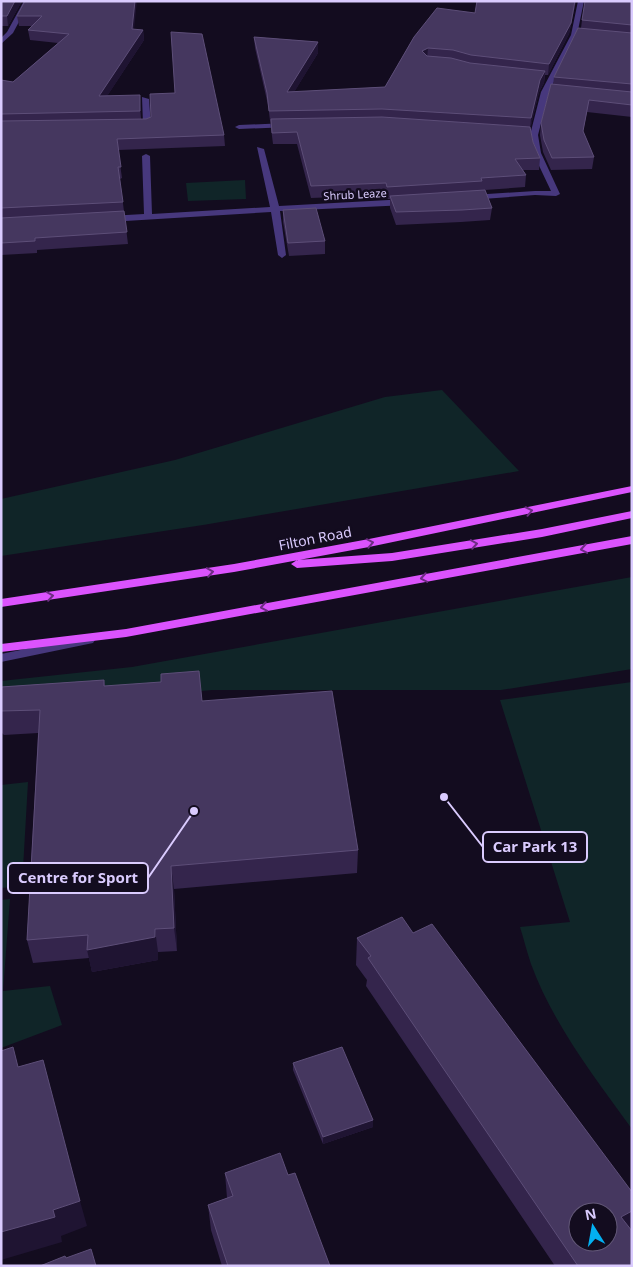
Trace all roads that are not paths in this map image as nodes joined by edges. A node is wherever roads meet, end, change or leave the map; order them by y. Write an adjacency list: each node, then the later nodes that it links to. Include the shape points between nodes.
1 (27, 1): 5 (street, via 10,33)
2 (581, 1): 3 (street)
3 (574, 35): 4 (street); 6 (street, via 549,78)
4 (584, 36)
5 (1, 42)
6 (545, 92): 7 (street); 13 (street)
7 (555, 93)
8 (145, 99): 10 (street, via 147,126)
9 (293, 125): 11 (street)
10 (128, 126)
11 (239, 127)
12 (524, 134): 13 (street)
13 (534, 135): 16 (street, via 537,153 556,194)
14 (260, 149): 18 (street)
15 (146, 156): 19 (street)
16 (459, 199)
17 (421, 202): 18 (street, Shrub Leaze)
18 (275, 209): 19 (street, Shrub Leaze); 21 (street)
19 (148, 217): 20 (street, Shrub Leaze)
20 (99, 220)
21 (282, 256)
22 (632, 490): 25 (main road, Filton Road, one-way to 22)
23 (632, 514): 25 (main road, one-way to 23, via 392,557 542,533)
24 (632, 540): 27 (main road, one-way to 27)
25 (234, 568): 26 (main road, Filton Road, one-way to 25)
26 (1, 602)
27 (126, 633): 28 (main road); 29 (street)
28 (1, 648)
29 (1, 658)

